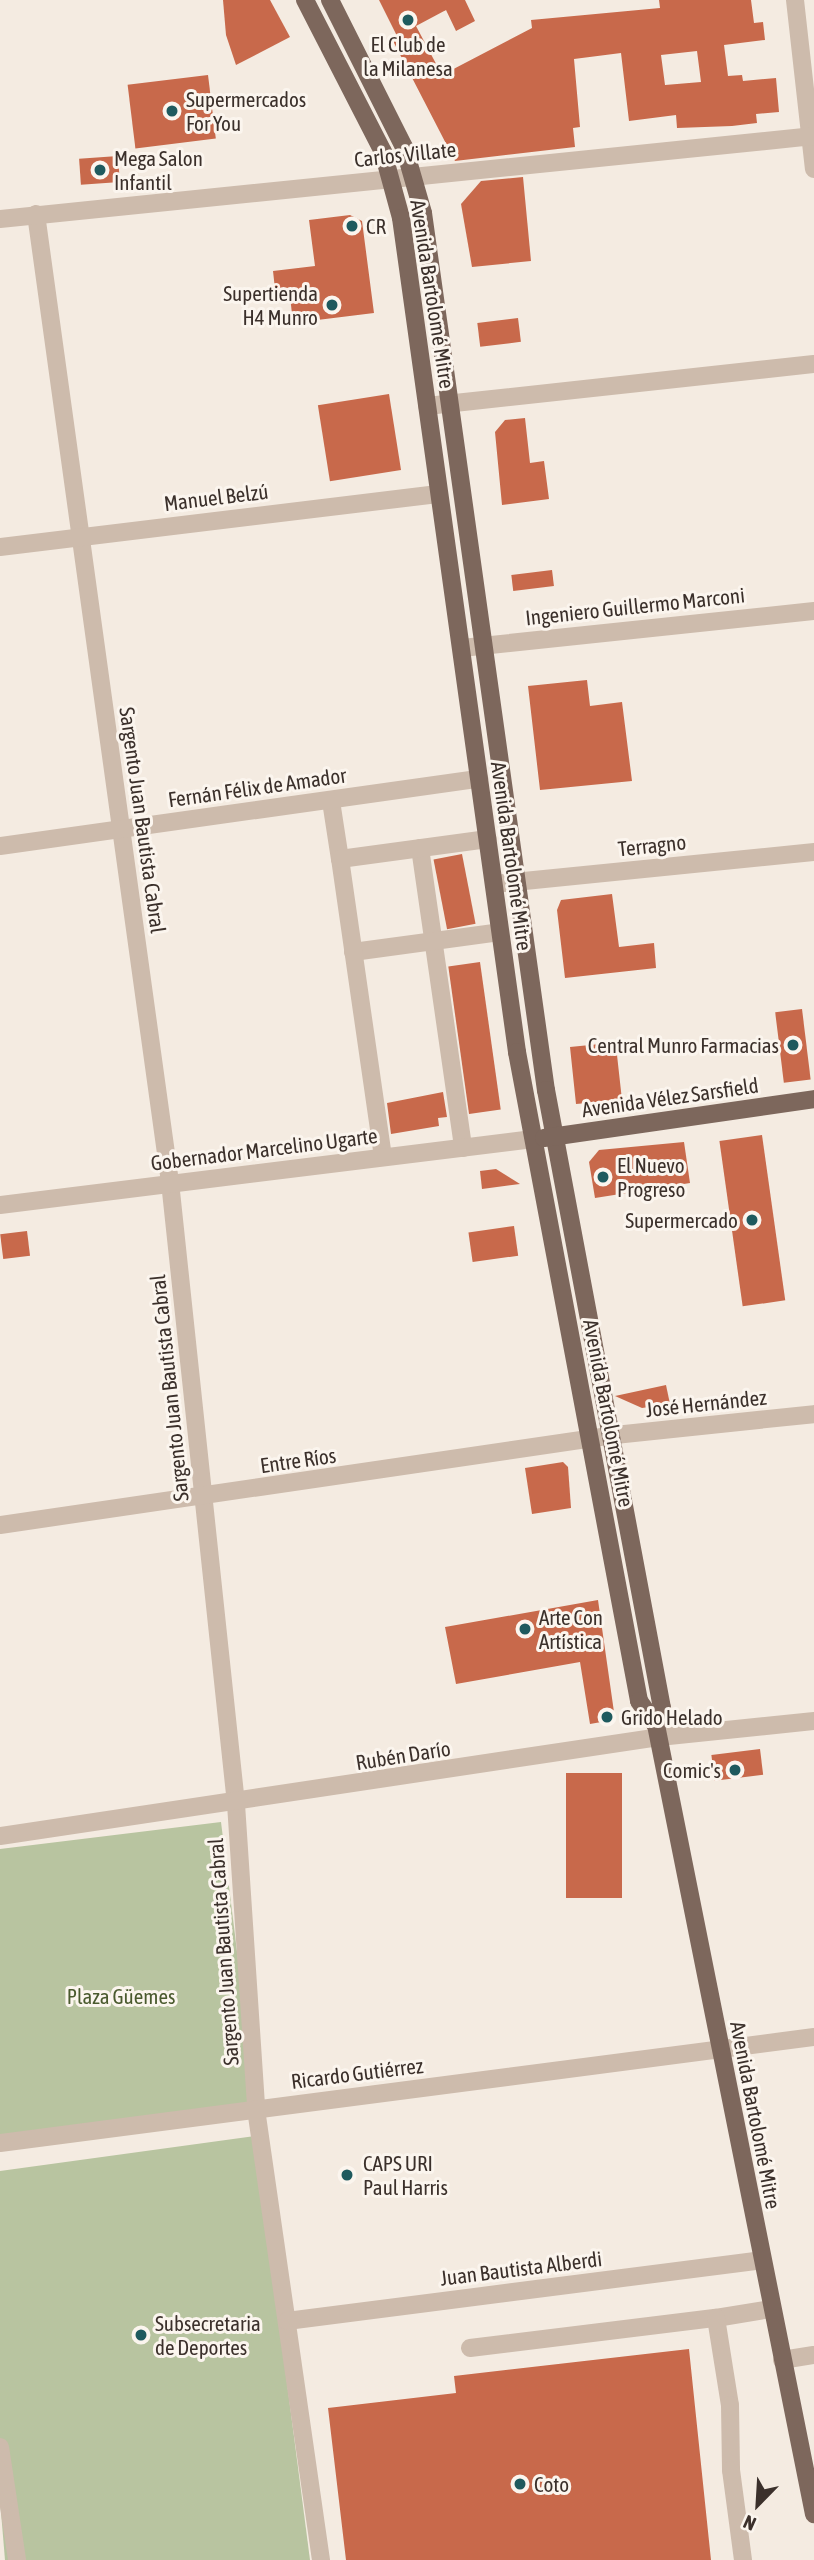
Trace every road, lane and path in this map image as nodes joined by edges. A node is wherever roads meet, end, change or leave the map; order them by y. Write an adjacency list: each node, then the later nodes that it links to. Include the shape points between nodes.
1 (305, 0): 7 (main road, Avenida Bartolomé Mitre, via 363,111)
2 (330, 0): 6 (main road, Avenida Bartolomé Mitre)
3 (795, 0): 4 (street)
4 (812, 136): 5 (street); 6 (street, Carlos Villate)
5 (814, 169)
6 (414, 176): 7 (street, Carlos Villate); 11 (main road, Avenida Bartolomé Mitre, via 424,213)
7 (391, 179): 8 (street, Carlos Villate); 12 (main road, Avenida Bartolomé Mitre, via 401,218)
8 (36, 214): 9 (street, Carlos Villate); 14 (street, Sargento Juan Bautista Cabral)
9 (0, 219)
10 (814, 364): 11 (street)
11 (448, 404): 12 (street); 17 (main road, Avenida Bartolomé Mitre)
12 (427, 406): 13 (main road, Avenida Bartolomé Mitre)
13 (438, 494): 14 (street, Manuel Belzú); 18 (main road, Avenida Bartolomé Mitre)
14 (80, 536): 15 (street, Manuel Belzú); 21 (street, Sargento Juan Bautista Cabral)
15 (0, 548)
16 (814, 611): 17 (street, Ingeniero Guillermo Marconi)
17 (482, 645): 18 (street, Ingeniero Guillermo Marconi); 27 (main road, Avenida Bartolomé Mitre)
18 (462, 648): 19 (main road, Avenida Bartolomé Mitre)
19 (479, 779): 20 (street, Fernán Félix de Amador); 22 (main road, Avenida Bartolomé Mitre)
20 (331, 801): 21 (street, Fernán Félix de Amador); 26 (street)
21 (122, 828): 23 (street, Fernán Félix de Amador); 37 (street, Sargento Juan Bautista Cabral)
22 (488, 839): 24 (street); 28 (main road, Avenida Bartolomé Mitre)
23 (0, 846)
24 (419, 848): 26 (street); 30 (street)
25 (814, 852): 27 (street, Terragno)
26 (340, 859): 31 (street)
27 (514, 881): 28 (street, Terragno); 33 (main road, Avenida Bartolomé Mitre)
28 (494, 884): 29 (main road, Avenida Bartolomé Mitre)
29 (500, 932): 30 (street); 34 (main road, Avenida Bartolomé Mitre)
30 (433, 941): 31 (street); 35 (street)
31 (353, 952): 36 (street)
32 (814, 1099): 33 (main road, Avenida Vélez Sarsfield)
33 (556, 1136): 34 (main road, Avenida Vélez Sarsfield); 40 (main road, Avenida Bartolomé Mitre)
34 (533, 1139): 35 (street, Gobernador Marcelino Ugarte); 40 (main road, Avenida Bartolomé Mitre)
35 (463, 1148): 36 (street, Gobernador Marcelino Ugarte)
36 (383, 1157): 37 (street, Gobernador Marcelino Ugarte)
37 (170, 1182): 38 (street, Gobernador Marcelino Ugarte); 41 (street, Sargento Juan Bautista Cabral)
38 (0, 1205)
39 (814, 1414): 40 (street, José Hernández)
40 (603, 1437): 41 (street, Entre Ríos); 44 (main road, Avenida Bartolomé Mitre, via 639,1701)
41 (203, 1497): 42 (street, Entre Ríos); 45 (street, Sargento Juan Bautista Cabral)
42 (0, 1525)
43 (814, 1721): 44 (street, Rubén Darío)
44 (658, 1731): 45 (street, Rubén Darío); 48 (main road, Avenida Bartolomé Mitre)
45 (236, 1804): 46 (street, Rubén Darío); 49 (street, Sargento Juan Bautista Cabral)
46 (0, 1836)
47 (814, 2037): 48 (street, Ricardo Gutiérrez)
48 (720, 2048): 49 (street, Ricardo Gutiérrez); 51 (main road, Avenida Bartolomé Mitre)
49 (256, 2109): 50 (street, Ricardo Gutiérrez); 54 (street, Sargento Juan Bautista Cabral)
50 (0, 2143)
51 (761, 2260): 52 (main road, Avenida Bartolomé Mitre); 54 (street, Juan Bautista Alberdi)
52 (771, 2309): 53 (street); 57 (main road, Avenida Bartolomé Mitre)
53 (716, 2318): 55 (street); 62 (street, via 730,2406 731,2470)
54 (287, 2321): 61 (street, Sargento Juan Bautista Cabral)
55 (470, 2348)
56 (814, 2355): 57 (street)
57 (782, 2360): 59 (main road, Avenida Bartolomé Mitre)
58 (0, 2447): 60 (street)
59 (814, 2514)
60 (17, 2560)
61 (321, 2560)
62 (743, 2560)

